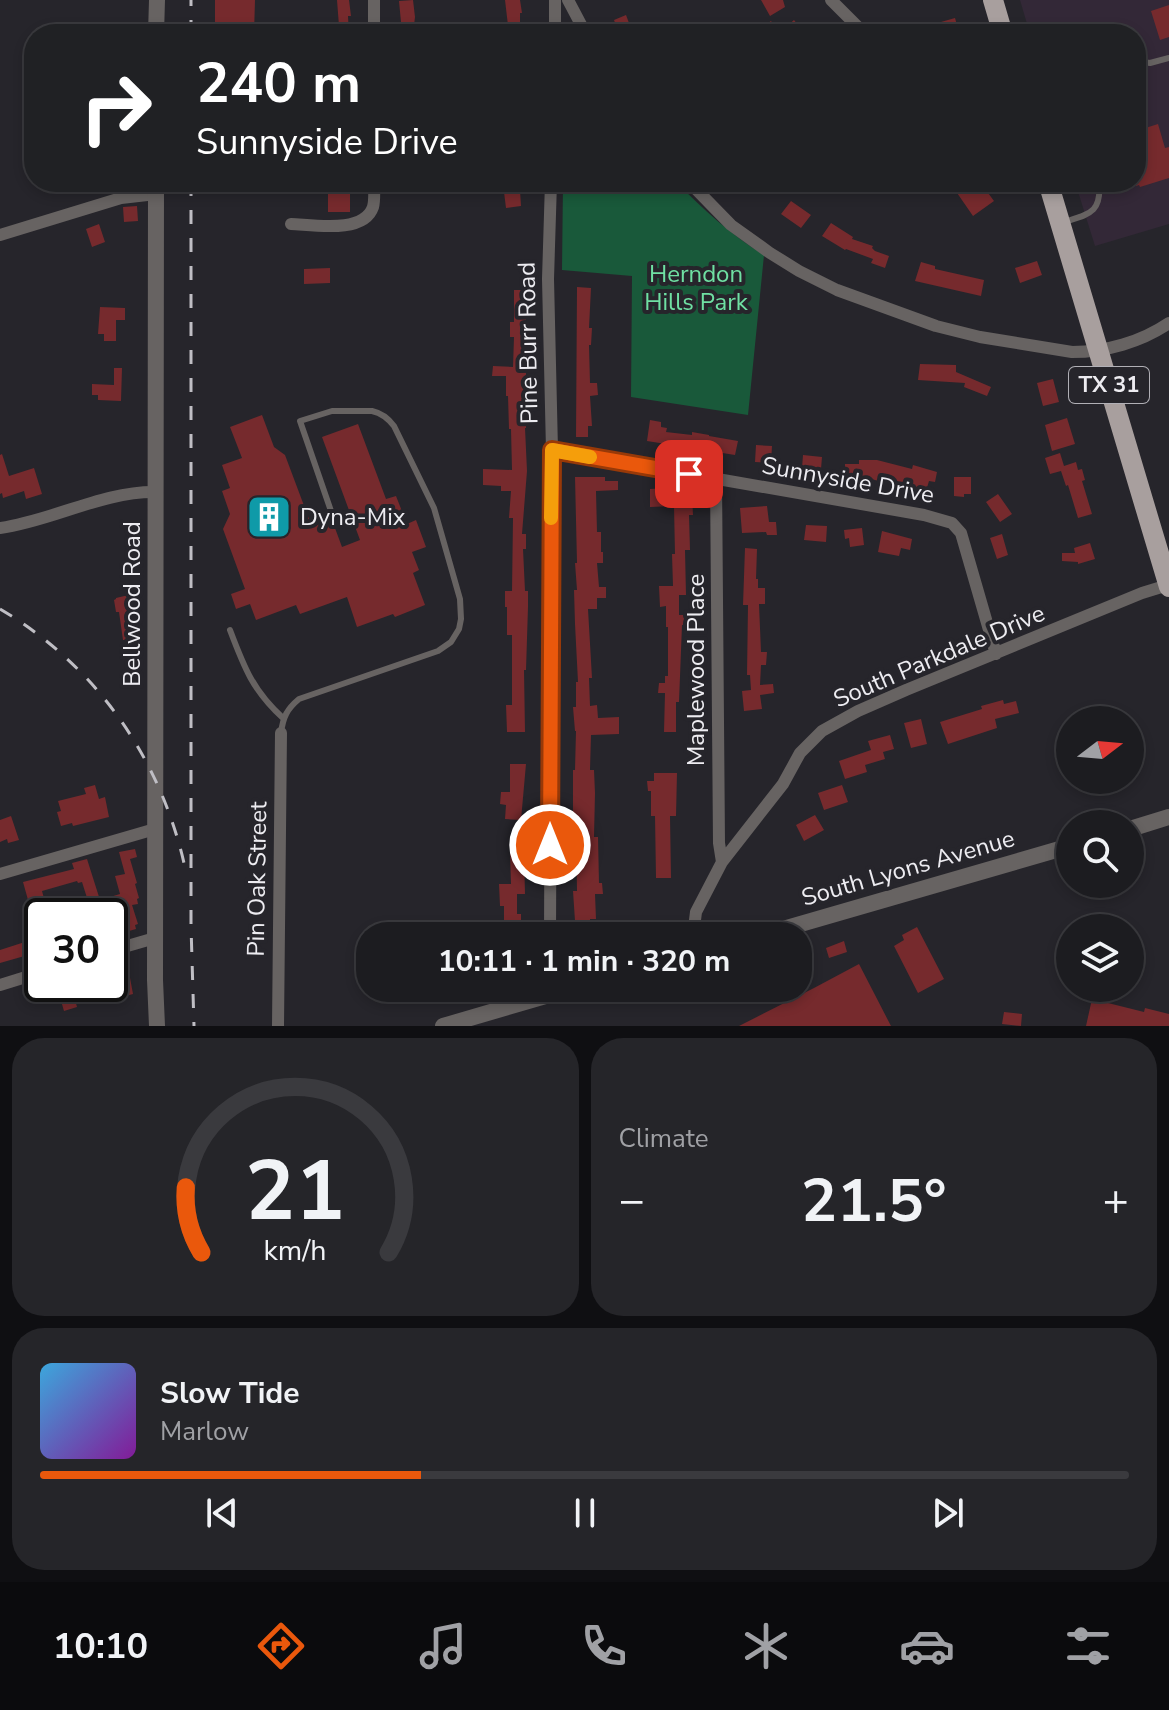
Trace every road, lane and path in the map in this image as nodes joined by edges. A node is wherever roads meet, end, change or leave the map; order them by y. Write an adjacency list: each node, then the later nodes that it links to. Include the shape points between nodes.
1 (157, 0): 7 (street)
2 (374, 0): 8 (street)
3 (555, 0): 9 (street)
4 (568, 0): 10 (street)
5 (831, 0): 11 (street)
6 (993, 0): 12 (main road)
7 (156, 24)
8 (374, 24)
9 (555, 24)
10 (581, 24)
11 (855, 24)
12 (1000, 24)
13 (1169, 58): 14 (lane)
14 (1146, 62)
15 (142, 192): 24 (street)
16 (156, 192): 29 (street, Bellwood Road)
17 (374, 192): 23 (street, via 366,219 353,225)
18 (551, 192): 27 (street, Pine Burr Road)
19 (699, 192): 26 (street, via 731,225 770,253 837,290 969,334 1072,352)
20 (1051, 192): 22 (main road, TX 31)
21 (1099, 192): 22 (lane, via 1093,211)
22 (1060, 223): 26 (main road, TX 31)
23 (291, 224)
24 (0, 235)
25 (1169, 323): 26 (street, via 1145,337)
26 (1099, 350): 32 (main road, TX 31)
27 (552, 450): 28 (street, Sunnyside Drive); 43 (street, Pine Burr Road)
28 (716, 479): 34 (street, Sunnyside Drive, via 952,523 961,533); 41 (street, Maplewood Place)
29 (156, 492): 31 (street, via 135,491); 39 (street, Bellwood Road)
30 (331, 511): 35 (lane, via 300,421 332,411 378,413 394,426 434,508 461,619 451,642 438,651 310,694 289,707)
31 (0, 528)
32 (1168, 581): 34 (street, South Parkdale Drive)
33 (230, 630): 35 (lane, via 252,684)
34 (996, 654): 41 (street, South Parkdale Drive, via 822,731 800,753 783,784)
35 (283, 718): 36 (lane)
36 (281, 733): 52 (street, Pin Oak Street)
37 (1169, 817): 38 (street)
38 (1144, 825)
39 (155, 829): 42 (street); 46 (street, Bellwood Road)
40 (1056, 850): 45 (street, South Lyons Avenue)
41 (722, 862): 44 (street, South Parkdale Drive)
42 (0, 874)
43 (550, 922)
44 (695, 922)
45 (807, 922)
46 (155, 938): 47 (street); 51 (street, Bellwood Road)
47 (128, 946)
48 (24, 978): 49 (street)
49 (0, 985)
50 (516, 1002): 53 (street)
51 (157, 1026)
52 (278, 1026)
53 (443, 1026)

